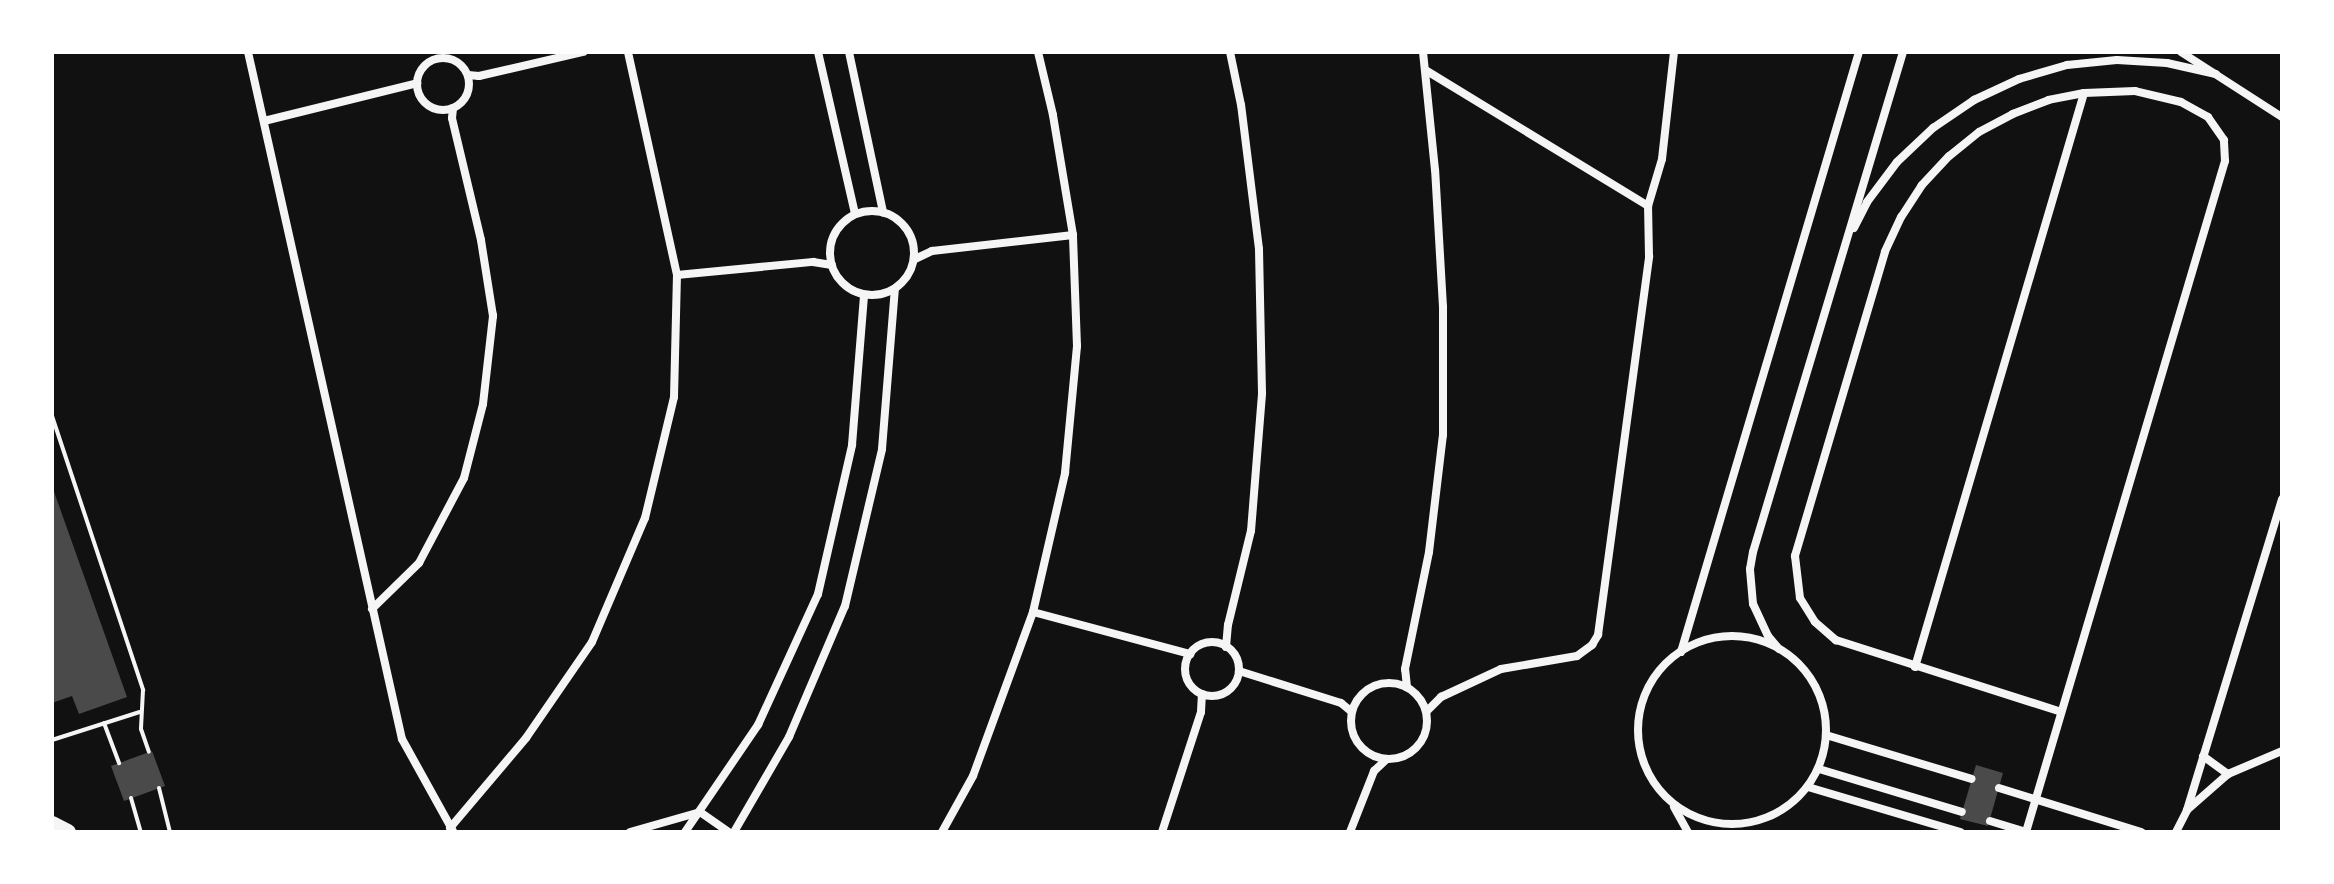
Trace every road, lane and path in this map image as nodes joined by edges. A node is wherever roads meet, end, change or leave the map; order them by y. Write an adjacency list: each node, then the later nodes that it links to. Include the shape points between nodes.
1 (248, 52): 21 (street)
2 (583, 52): 16 (street)
3 (628, 52): 33 (street)
4 (818, 52): 24 (street)
5 (849, 52): 23 (street)
6 (1038, 52): 25 (street)
7 (1230, 52): 40 (street, via 1259,249 1262,393 1251,531)
8 (1423, 52): 14 (street)
9 (1674, 52): 22 (street, via 1662,159)
10 (1859, 52): 43 (street)
11 (1903, 52): 27 (street)
12 (2181, 52): 15 (street)
13 (437, 55): 16 (street, via 458,62); 17 (street, via 422,68)
14 (1427, 71): 22 (street); 47 (street, via 1443,307 1443,435 1429,552)
15 (2216, 74): 20 (street); 27 (street, via 2167,63 2117,60 2067,65 1997,89 1933,128 1897,162 1867,202)
16 (469, 78): 19 (street, via 466,98)
17 (418, 87): 19 (street, via 428,105); 21 (street)
18 (2084, 93): 46 (street); 46 (street, via 2037,105 1979,132 1931,175 1901,217 1885,252 1798,542 1796,584 1806,611 1836,640); 57 (street, via 2123,90 2158,95 2208,117 2221,133 2225,161)
19 (449, 109): 38 (street, via 481,240 493,316 483,404 464,478 419,563)
20 (2282, 117)
21 (264, 121): 38 (street)
22 (1648, 206): 53 (street, via 1649,256 1598,635 1577,656 1501,669)
23 (883, 212): 24 (street); 26 (street, via 904,224)
24 (855, 214): 29 (street, via 837,230)
25 (1073, 235): 28 (street); 39 (street, via 1077,346 1065,473)
26 (914, 245): 28 (street); 30 (street)
27 (1845, 246): 41 (street, via 1750,569 1759,621)
28 (932, 251): 30 (street)
29 (830, 253): 31 (street); 32 (street)
30 (915, 259): 34 (street)
31 (813, 262): 32 (street); 33 (street)
32 (832, 265): 35 (street, via 844,284)
33 (677, 275): 83 (street, via 674,397 645,518 592,642 526,738)
34 (895, 289): 35 (street); 89 (street, via 882,449 845,606 789,737)
35 (864, 295): 78 (street, via 852,445 818,594 758,725)
36 (52, 416): 56 (lane, via 143,690)
37 (2282, 499): 64 (street)
38 (372, 609): 83 (street, via 402,739)
39 (1033, 612): 42 (street); 90 (street, via 973,776)
40 (1222, 645): 44 (street, via 1197,646); 48 (street, via 1238,662)
41 (1779, 649): 43 (street, via 1730,637); 59 (street, via 1815,686 1825,710)
42 (1170, 651): 44 (street); 45 (street)
43 (1681, 652): 76 (street, via 1656,675 1639,723 1648,773)
44 (1190, 654): 45 (street)
45 (1185, 664): 51 (street, via 1188,682)
46 (1915, 667): 57 (street)
47 (1405, 669): 49 (street); 50 (street)
48 (1238, 676): 51 (street, via 1226,692); 54 (street)
49 (1393, 683): 50 (street); 54 (street, via 1367,690)
50 (1407, 687): 52 (street)
51 (1207, 695): 91 (street)
52 (1419, 697): 53 (street); 55 (street)
53 (1441, 697): 55 (street)
54 (1353, 708): 63 (street, via 1352,733)
55 (1427, 711): 65 (street, via 1426,732 1415,750)
56 (140, 712): 58 (lane); 62 (lane)
57 (2061, 712): 75 (street)
58 (104, 723): 60 (lane); 66 (lane)
59 (1826, 735): 67 (street); 70 (street)
60 (52, 740)
61 (2282, 751): 69 (street)
62 (149, 752)
63 (1373, 756): 65 (street); 68 (street)
64 (2203, 756): 69 (street); 77 (street)
65 (1386, 760): 68 (street)
66 (119, 763)
67 (1819, 769): 71 (street); 79 (street)
68 (1374, 771): 92 (street)
69 (2228, 774): 77 (street)
70 (1972, 779)
71 (1808, 787): 80 (street); 95 (street)
72 (159, 788): 86 (lane)
73 (1999, 788): 75 (street)
74 (131, 798): 85 (lane)
75 (2035, 798): 96 (street); 97 (street)
76 (1669, 800): 80 (street, via 1715,822); 93 (street)
77 (2187, 810): 98 (street)
78 (700, 812): 87 (street); 88 (street); 89 (street)
79 (1962, 812)
80 (1767, 818): 94 (street)
81 (1990, 821): 96 (street)
82 (52, 824): 84 (highway)
83 (452, 830)
84 (68, 832)
85 (141, 832)
86 (170, 832)
87 (630, 832)
88 (685, 832)
89 (732, 832)
90 (942, 832)
91 (1162, 832)
92 (1350, 832)
93 (1688, 832)
94 (1753, 832)
95 (1960, 832)
96 (2026, 832)
97 (2141, 832)
98 (2176, 832)

